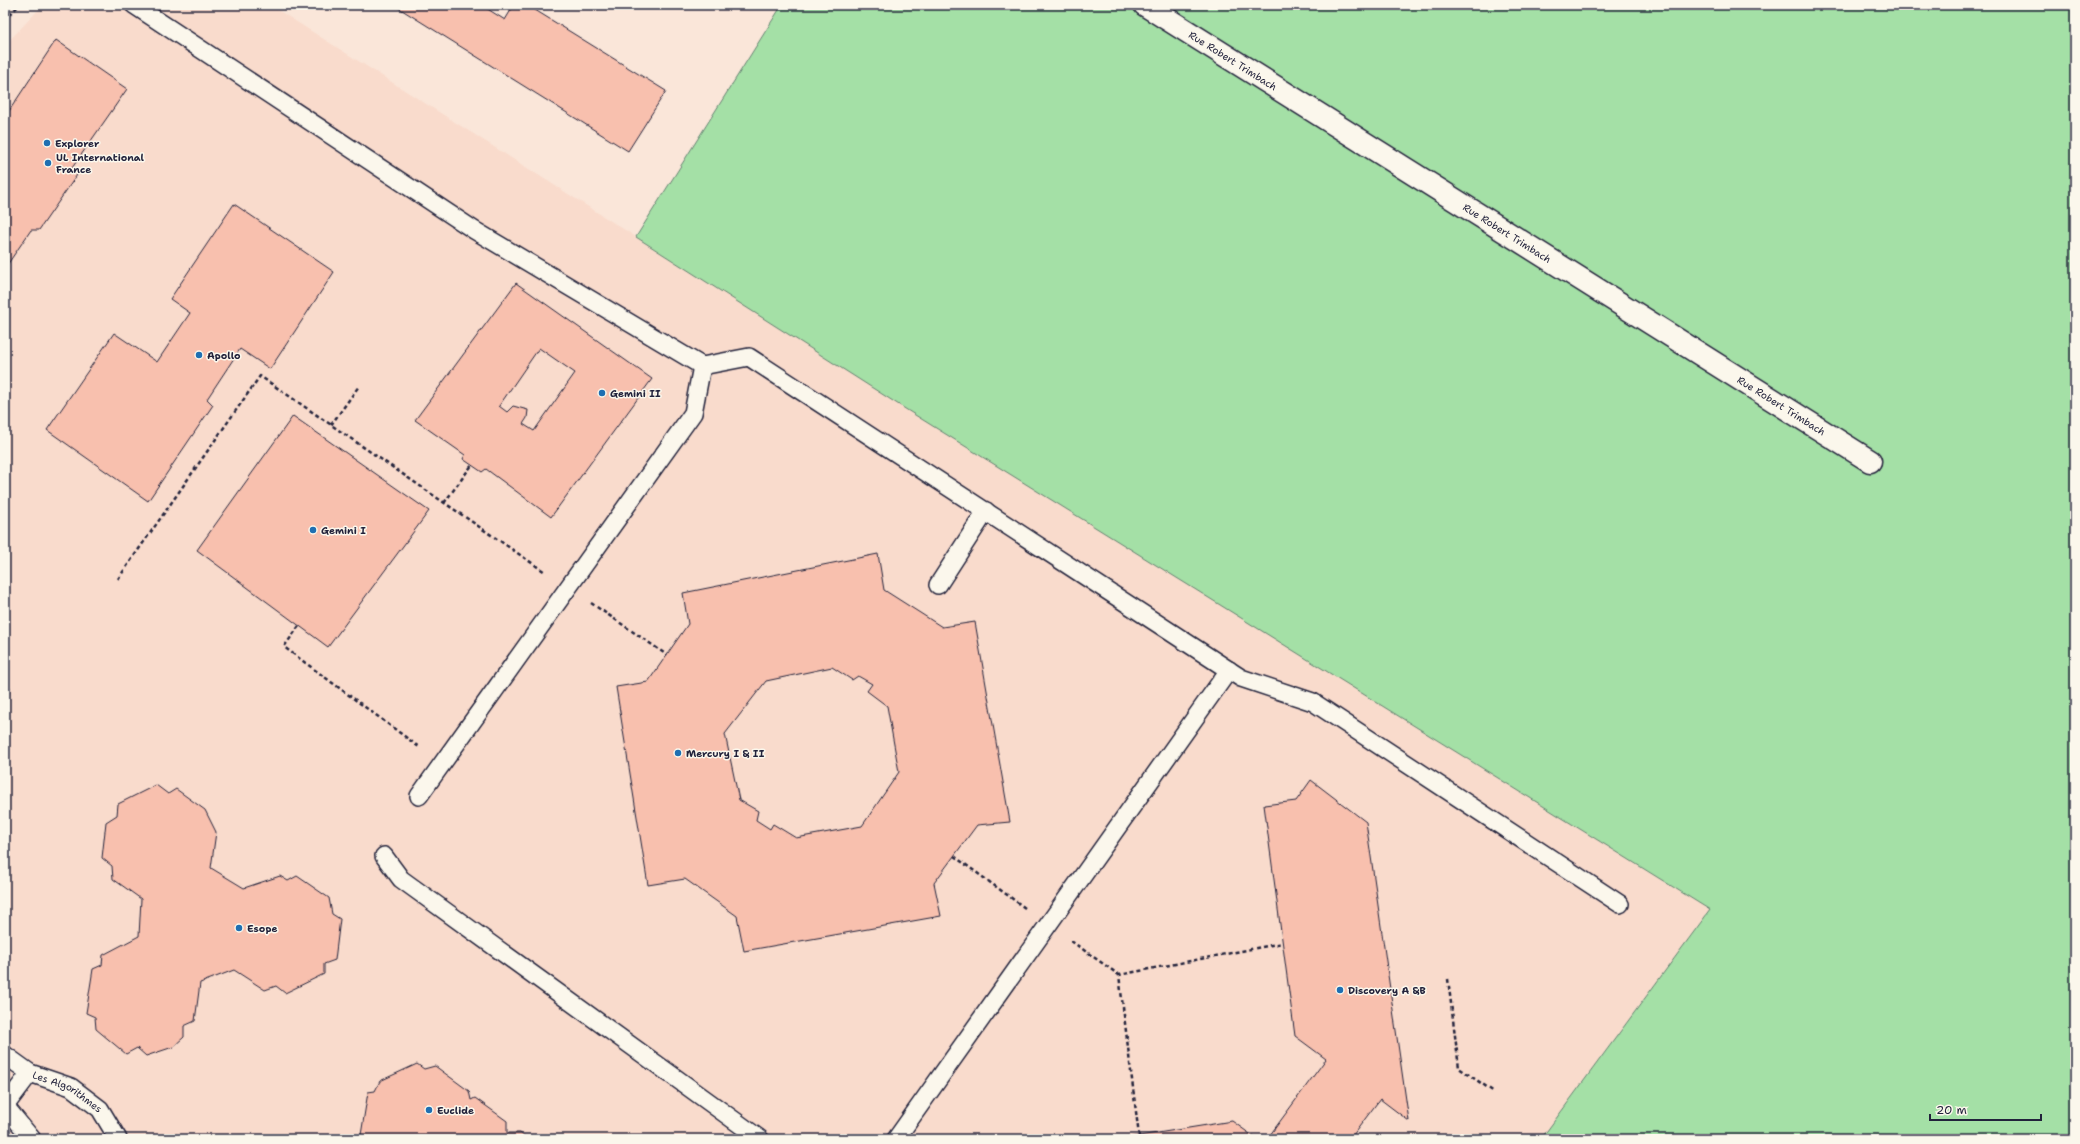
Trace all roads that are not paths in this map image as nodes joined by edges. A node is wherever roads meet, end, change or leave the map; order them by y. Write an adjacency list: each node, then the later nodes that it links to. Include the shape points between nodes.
1 (134, 5): 3 (lane, via 474,230)
2 (1145, 5): 4 (street, Rue Robert Trimbach)
3 (702, 366): 5 (lane, via 749,357); 8 (lane, via 693,413)
4 (1870, 461)
5 (986, 511): 6 (lane); 7 (lane)
6 (938, 585)
7 (1229, 670): 10 (lane, via 1241,678 1313,702); 17 (lane)
8 (419, 796)
9 (384, 856): 16 (lane, via 401,879)
10 (1620, 904)
11 (5, 1054): 12 (lane, Les Algorithmes)
12 (30, 1073): 13 (lane); 15 (lane, Les Algorithmes, via 71,1086 100,1109)
13 (5, 1106): 14 (lane)
14 (32, 1139)
15 (118, 1139)
16 (760, 1139)
17 (896, 1139)

